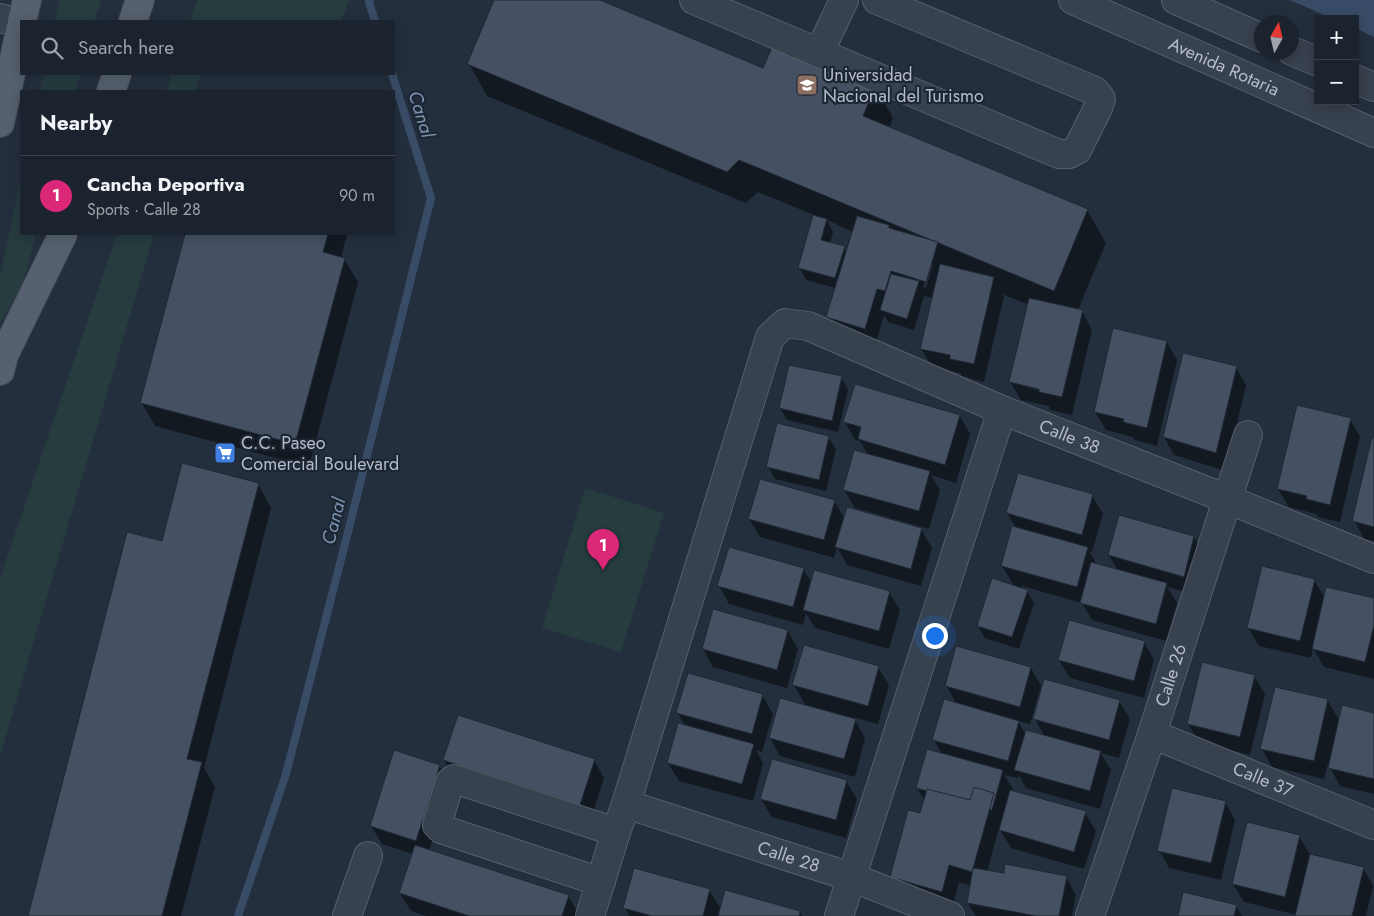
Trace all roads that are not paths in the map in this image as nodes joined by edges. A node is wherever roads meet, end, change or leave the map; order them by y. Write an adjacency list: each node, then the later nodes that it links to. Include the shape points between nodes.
1 (27, 0): 9 (main road)
2 (140, 0): 10 (main road)
3 (694, 0): 14 (street)
4 (844, 0): 14 (street)
5 (877, 0): 14 (street, via 1095,91 1101,98 1077,150 1059,154)
6 (1074, 0): 22 (street, Avenida Rotaria)
7 (1176, 0): 13 (street)
8 (0, 18): 11 (street)
9 (23, 20)
10 (133, 20)
11 (20, 23)
12 (20, 33): 21 (main road)
13 (1254, 34)
14 (819, 53)
15 (1299, 54): 16 (street)
16 (1314, 60)
17 (117, 75): 20 (main road)
18 (1359, 81): 19 (street)
19 (1374, 87)
20 (111, 90)
21 (0, 123)
22 (1374, 132)
23 (62, 235): 24 (main road, via 4,354)
24 (0, 371)
25 (1002, 410): 27 (street, Calle 38); 30 (street, Calle 38, via 808,326 785,323 770,337); 34 (street)
26 (1248, 435): 27 (street, Calle 26)
27 (1227, 499): 28 (street, Calle 38); 29 (street, Calle 26)
28 (1374, 559)
29 (1152, 734): 31 (street, Calle 37); 40 (street, Calle 26)
30 (626, 804): 32 (street); 34 (street, Calle 28)
31 (1374, 825)
32 (616, 832): 35 (street); 35 (street, via 454,779 450,782 437,825 442,829)
33 (368, 856): 36 (street)
34 (851, 877): 38 (street); 39 (street, Calle 28)
35 (600, 882): 37 (street)
36 (347, 916)
37 (590, 916)
38 (839, 916)
39 (950, 916)
40 (1090, 916)

